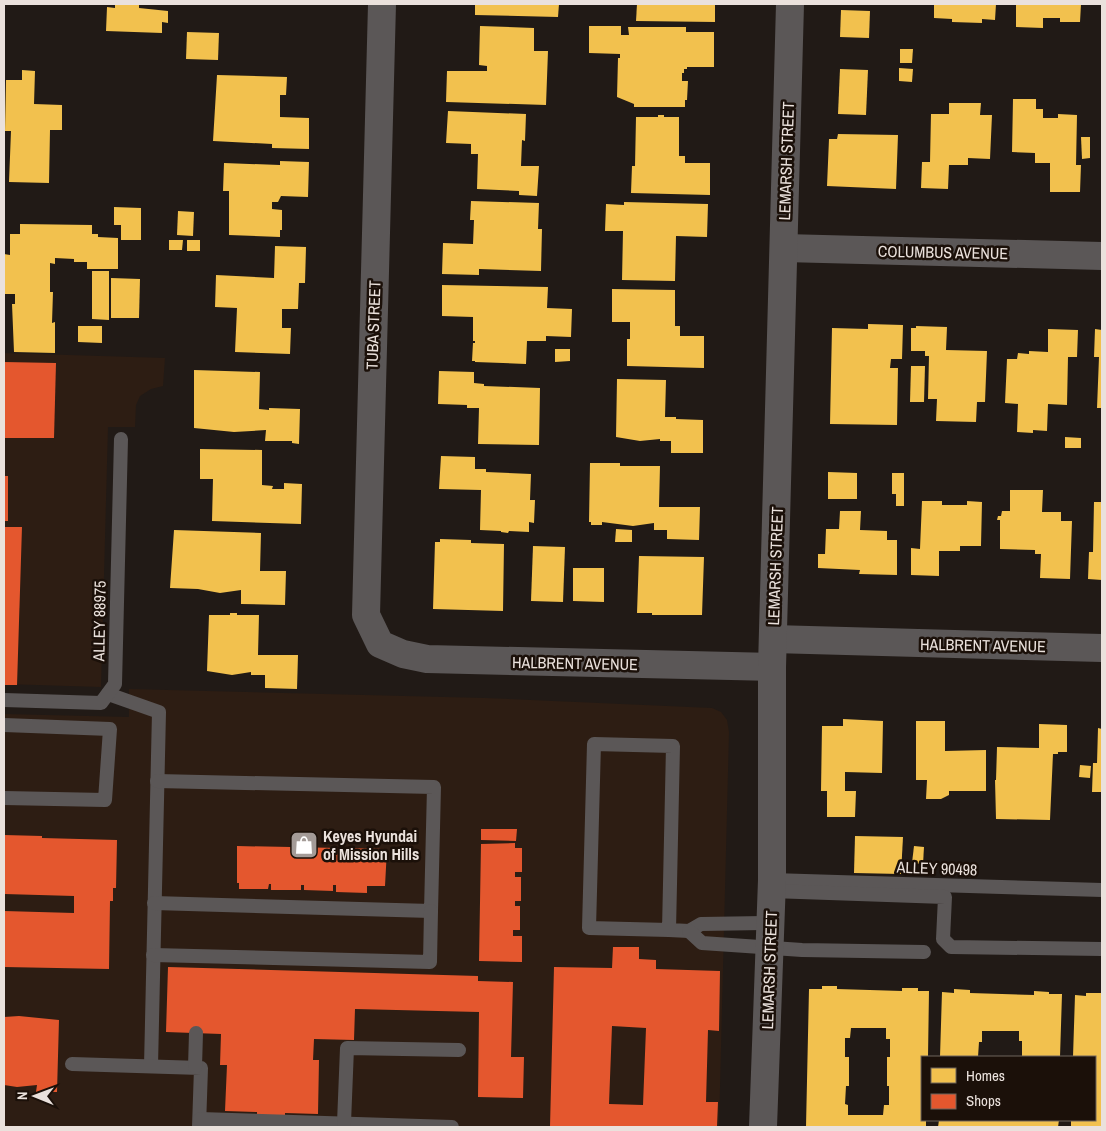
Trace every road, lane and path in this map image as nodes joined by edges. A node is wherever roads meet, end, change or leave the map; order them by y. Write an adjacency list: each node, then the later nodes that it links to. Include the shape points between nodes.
1 (382, 4): 7 (street, TUBA STREET, via 366,615)
2 (790, 4): 3 (street, LEMARSH STREET)
3 (784, 248): 4 (street, COLUMBUS AVENUE); 6 (street, LEMARSH STREET)
4 (1102, 256)
5 (121, 439): 10 (lane, ALLEY 88975, via 115,684)
6 (773, 640): 8 (street, HALBRENT AVENUE); 9 (street, LEMARSH STREET)
7 (380, 644): 9 (street, HALBRENT AVENUE, via 403,654 427,659)
8 (1102, 648)
9 (772, 667): 15 (street, LEMARSH STREET)
10 (108, 694): 11 (lane, via 101,703); 13 (lane, via 158,712)
11 (4, 700)
12 (4, 725): 14 (lane, via 110,729 105,800)
13 (157, 781): 17 (lane); 18 (lane, via 434,787)
14 (4, 798)
15 (771, 886): 16 (lane, ALLEY 90498); 21 (street, LEMARSH STREET); 22 (lane, via 945,897 944,939 951,947)
16 (1102, 890)
17 (154, 903): 18 (lane); 24 (lane)
18 (431, 911): 24 (lane, via 430,962 198,962)
19 (668, 930): 19 (lane, via 673,746 594,744 590,928); 20 (lane)
20 (689, 931): 21 (lane, via 701,924); 21 (lane, via 702,943)
21 (770, 935): 23 (lane, via 802,950); 33 (street, LEMARSH STREET)
22 (1102, 949)
23 (924, 952)
24 (153, 955): 28 (lane)
25 (196, 1033): 29 (lane)
26 (459, 1050): 31 (lane, via 347,1048)
27 (72, 1064): 28 (lane)
28 (151, 1066): 29 (lane)
29 (195, 1067): 30 (lane, via 201,1068)
30 (200, 1123): 31 (lane)
31 (344, 1124): 32 (lane)
32 (452, 1127)
33 (763, 1127)

